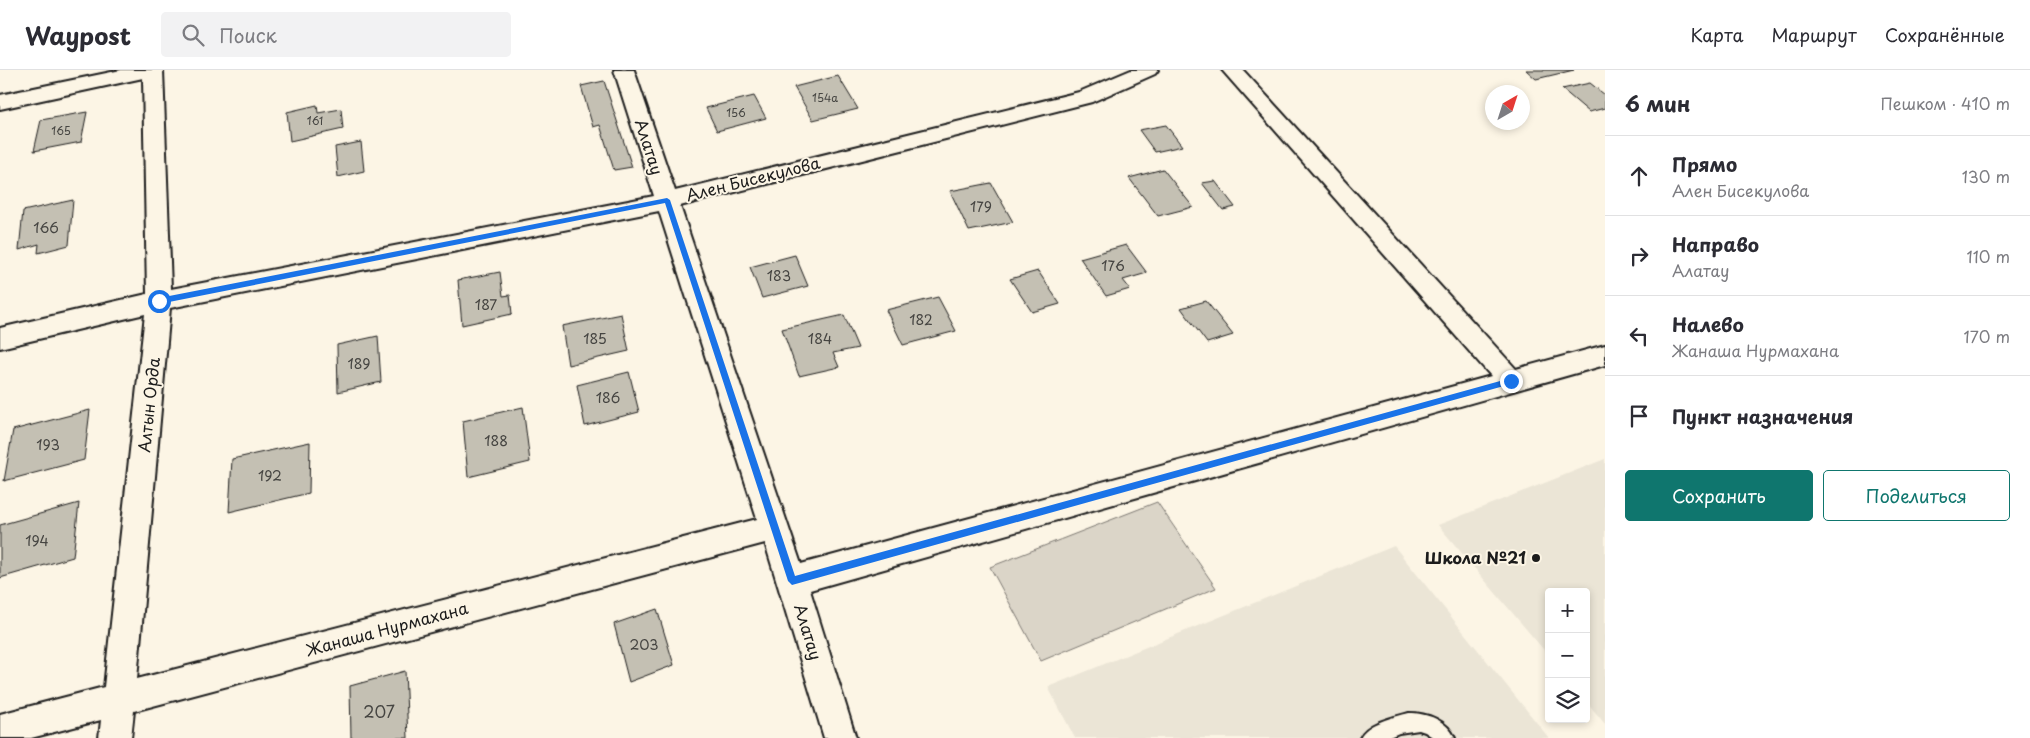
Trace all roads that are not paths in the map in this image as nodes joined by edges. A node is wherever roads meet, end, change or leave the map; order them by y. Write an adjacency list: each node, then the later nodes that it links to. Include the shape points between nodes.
1 (152, 70): 5 (street); 7 (street, Алтын Орда)
2 (624, 70): 6 (street, Алатау)
3 (1148, 70): 6 (street, Ален Бисекулова, via 1085,96)
4 (1232, 70): 10 (street)
5 (0, 102)
6 (667, 200): 7 (street, Ален Бисекулова); 11 (street, Алатау)
7 (159, 301): 8 (street, Ален Бисекулова); 13 (street, Алтын Орда)
8 (0, 338)
9 (1605, 355): 10 (street)
10 (1511, 381): 12 (street)
11 (774, 528): 12 (street, Алатау); 13 (street, Жанаша Нурмахана)
12 (792, 581): 16 (street, Алатау)
13 (119, 699): 14 (street, Жанаша Нурмахана); 15 (street, Алтын Орда)
14 (0, 730)
15 (115, 738)
16 (840, 738)
17 (1370, 738): 18 (lane, via 1395,724 1418,721 1440,730)
18 (1446, 738)

